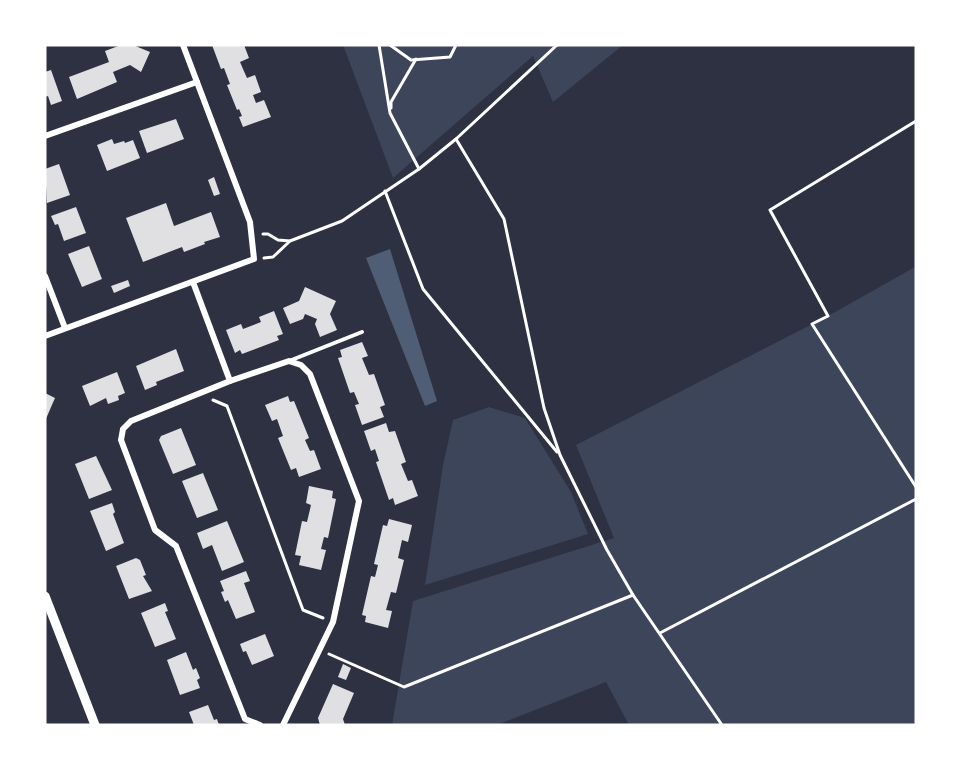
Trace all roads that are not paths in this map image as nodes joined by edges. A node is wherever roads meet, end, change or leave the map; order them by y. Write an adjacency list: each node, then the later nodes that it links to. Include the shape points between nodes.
1 (183, 45): 2 (street)
2 (197, 82): 3 (street); 5 (street, via 250,222 254,260)
3 (45, 136)
4 (45, 276): 6 (street)
5 (193, 282): 6 (street); 10 (street)
6 (64, 327): 8 (street)
7 (362, 332): 9 (lane)
8 (45, 336)
9 (289, 362): 10 (street); 14 (street, via 301,364 310,374 359,501 333,622)
10 (230, 381): 13 (street, via 131,421 123,429 121,440 155,530 176,546 245,719)
11 (45, 596): 12 (street)
12 (95, 724)
13 (260, 725)
14 (283, 725)

